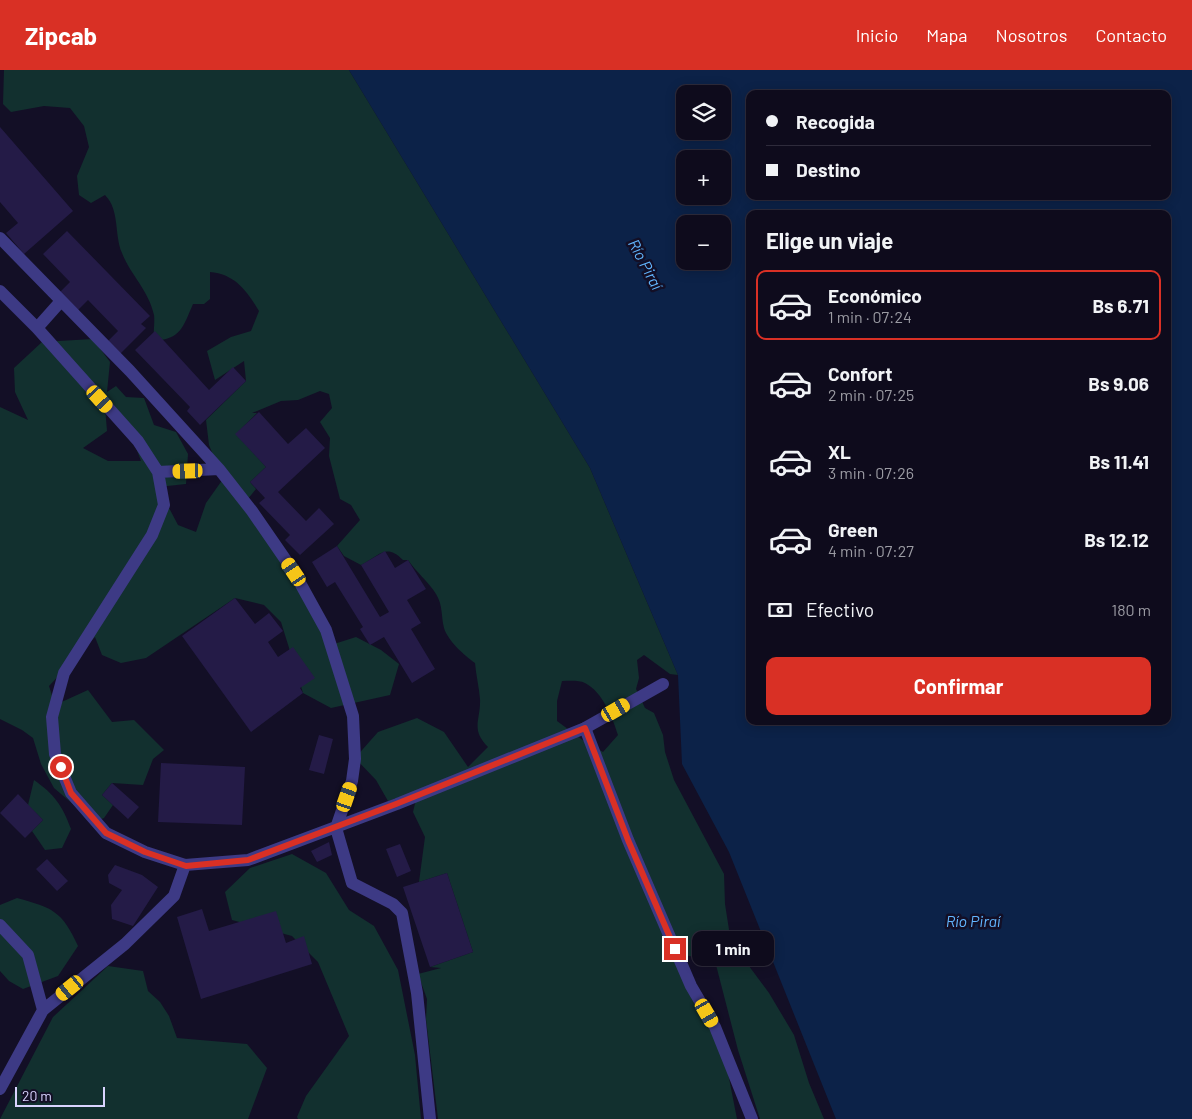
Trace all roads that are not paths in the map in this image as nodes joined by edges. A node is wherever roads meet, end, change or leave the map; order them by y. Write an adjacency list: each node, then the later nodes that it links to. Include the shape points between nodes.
1 (0, 238): 3 (street)
2 (0, 291): 4 (street)
3 (61, 301): 4 (street); 5 (street)
4 (37, 328): 6 (street, via 138,442)
5 (219, 469): 6 (street); 9 (street, via 294,572 326,630 353,716 354,733 352,781)
6 (158, 472): 10 (street, via 164,505 152,535 64,673 52,717 55,754 71,793 106,833 145,852)
7 (663, 684): 8 (street)
8 (585, 728): 9 (street); 15 (street, via 632,849 691,986 714,1027)
9 (336, 828): 10 (street, via 248,860); 14 (street, via 352,883 393,904 402,913 417,993)
10 (186, 866): 12 (street, via 174,896 125,944)
11 (0, 925): 12 (street, via 28,955)
12 (43, 1010): 13 (street)
13 (0, 1089)
14 (430, 1119)
15 (752, 1119)

